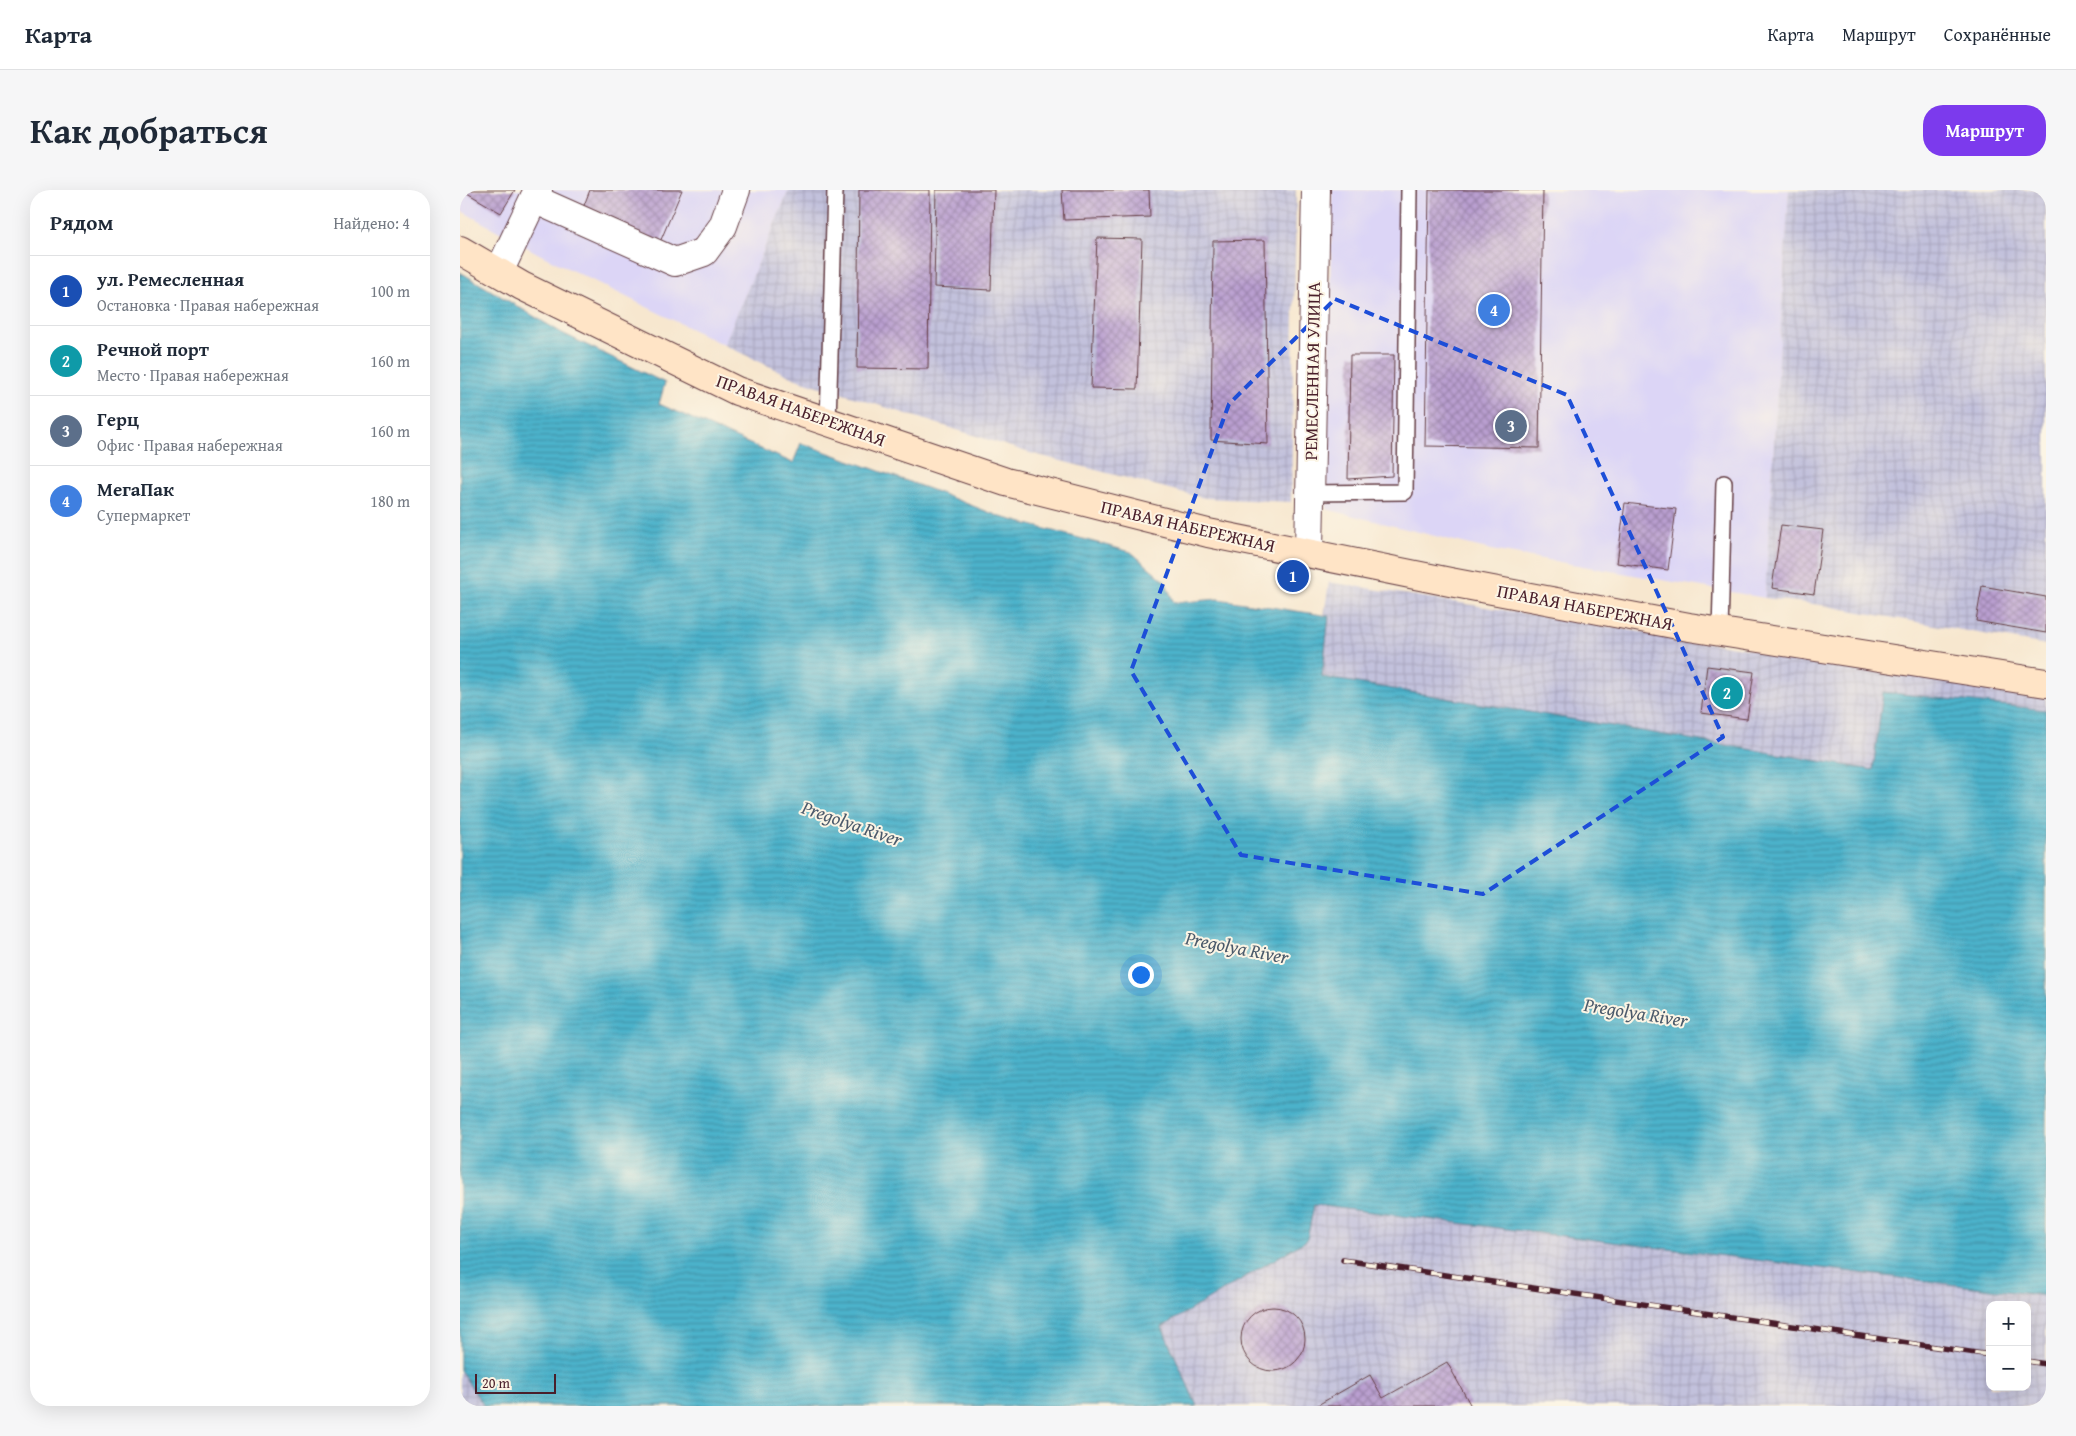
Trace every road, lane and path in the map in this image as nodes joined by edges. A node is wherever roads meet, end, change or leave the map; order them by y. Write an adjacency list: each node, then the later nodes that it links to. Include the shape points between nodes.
1 (736, 190): 5 (street, via 723,226 704,252 675,262)
2 (835, 190): 8 (lane)
3 (1316, 190): 10 (street, РЕМЕСЛЕННАЯ УЛИЦА)
4 (1409, 190): 10 (lane, via 1405,492)
5 (536, 194): 7 (street)
6 (460, 250): 7 (main road, ПРАВАЯ НАБЕРЕЖНАЯ)
7 (499, 272): 8 (main road, ПРАВАЯ НАБЕРЕЖНАЯ, via 737,391)
8 (828, 422): 11 (main road, ПРАВАЯ НАБЕРЕЖНАЯ, via 1006,482 1208,533)
9 (1724, 483): 12 (lane)
10 (1310, 493): 11 (street, РЕМЕСЛЕННАЯ УЛИЦА)
11 (1309, 552): 12 (main road, ПРАВАЯ НАБЕРЕЖНАЯ, via 1450,582)
12 (1720, 632): 13 (main road, ПРАВАЯ НАБЕРЕЖНАЯ)
13 (2046, 683)

